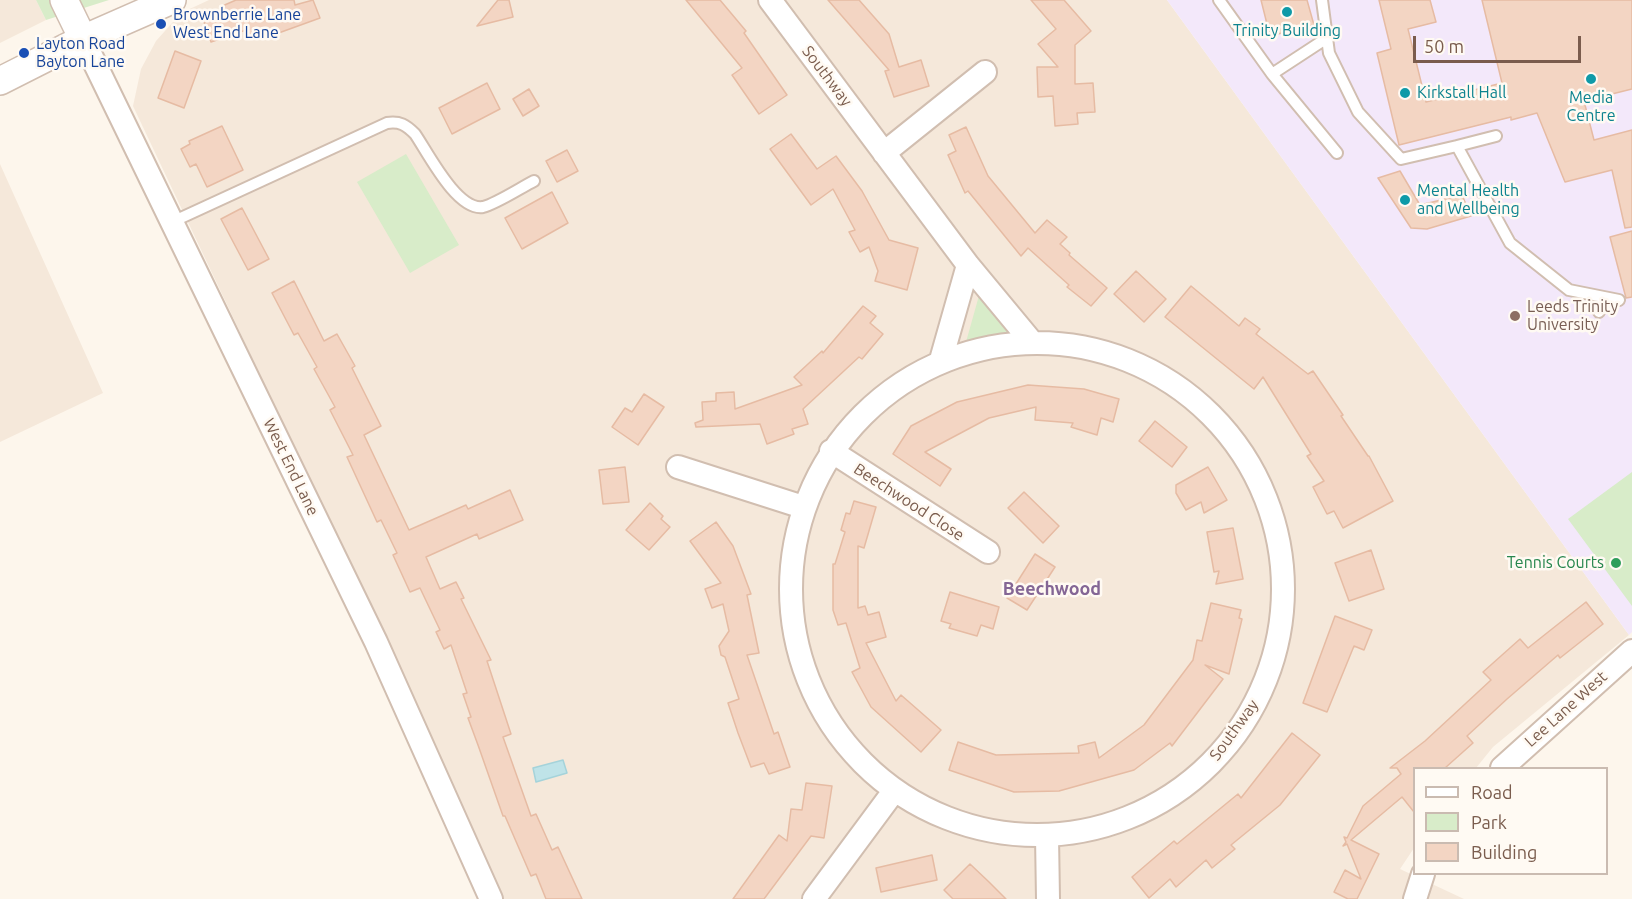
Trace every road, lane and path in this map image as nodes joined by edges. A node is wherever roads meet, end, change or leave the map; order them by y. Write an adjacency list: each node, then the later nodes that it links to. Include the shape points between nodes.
1 (64, 0): 7 (street)
2 (172, 0): 7 (street)
3 (770, 0): 13 (street, Southway)
4 (1219, 0): 9 (lane)
5 (1322, 0): 6 (lane)
6 (1328, 38): 9 (lane); 12 (lane, via 1329,53 1358,112 1401,159)
7 (83, 39): 10 (street); 16 (street, West End Lane)
8 (985, 72): 13 (street)
9 (1272, 74): 14 (lane)
10 (0, 81)
11 (1496, 136): 12 (lane)
12 (1457, 146): 18 (lane, via 1510,243 1569,290)
13 (884, 153): 17 (street, Southway)
14 (1337, 153)
15 (534, 181): 16 (lane, via 484,207 474,207 457,196 407,125 387,123)
16 (172, 222): 32 (street, West End Lane, via 376,642)
17 (968, 265): 21 (street, Southway); 22 (street)
18 (1603, 297): 19 (lane); 20 (lane)
19 (1619, 300)
20 (1599, 312)
21 (1031, 341): 22 (street, Southway, via 985,347); 30 (street, Southway, via 1095,348 1155,371 1207,409 1248,459 1274,517 1284,580 1275,654 1256,704 1219,757 1169,798 1140,812 1110,825)
22 (942, 360): 23 (street, Southway, via 899,383 861,414)
23 (831, 451): 25 (street, Southway); 26 (street, Beechwood Close)
24 (678, 467): 25 (street)
25 (803, 507): 29 (street, Southway, via 790,562 790,607 804,674 827,720 858,761)
26 (988, 552)
27 (1632, 651): 28 (street, Lee Lane West)
28 (1503, 767)
29 (894, 791): 30 (street, Southway, via 967,826); 33 (street)
30 (1047, 836): 34 (street)
31 (1422, 875): 35 (street)
32 (491, 899)
33 (814, 899)
34 (1048, 899)
35 (1415, 899)

